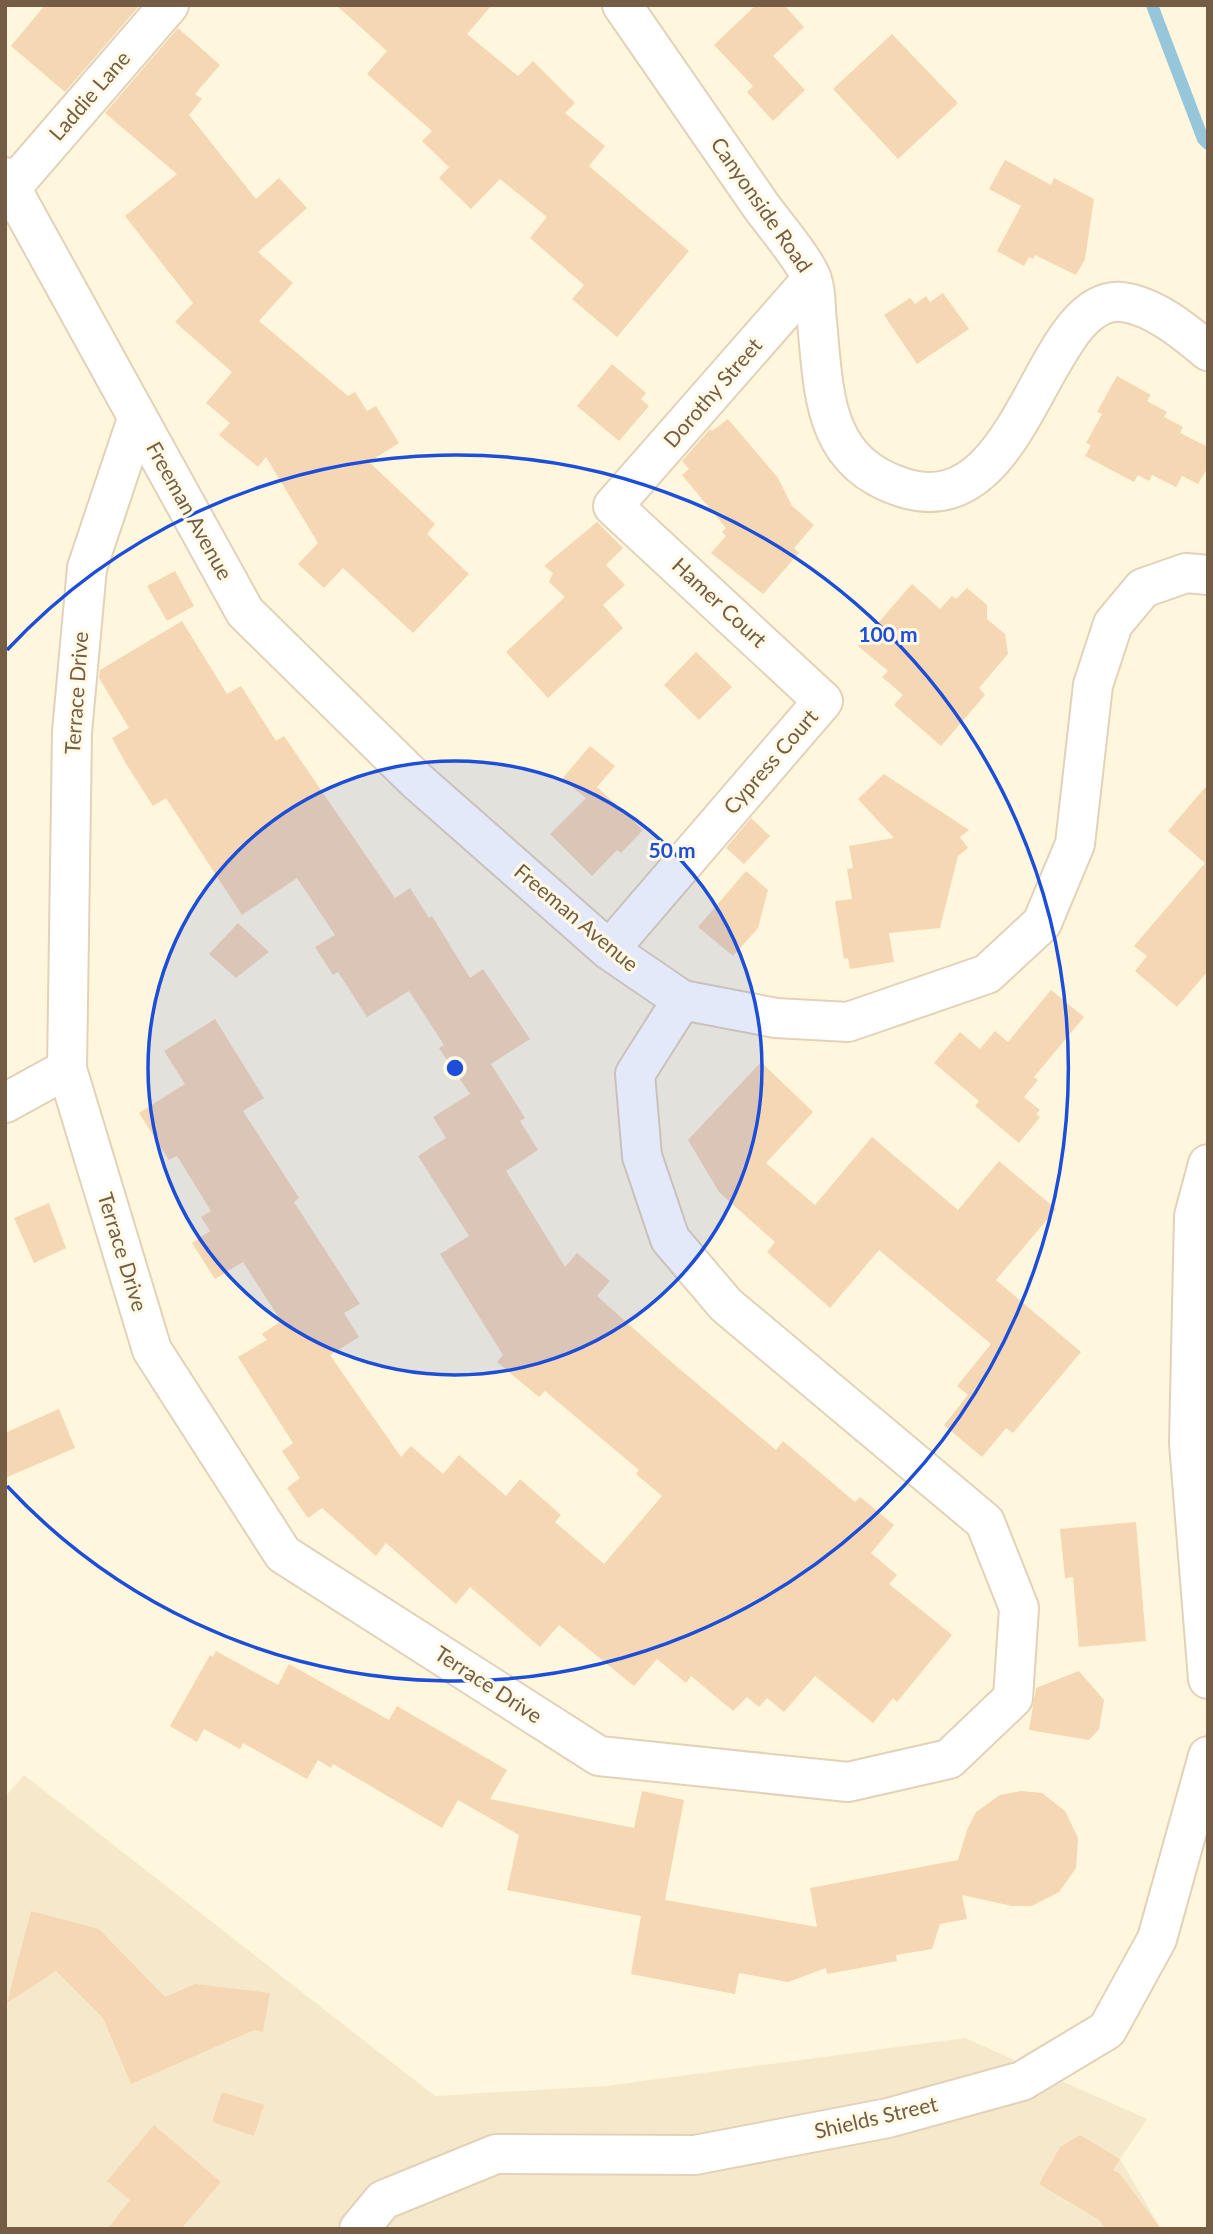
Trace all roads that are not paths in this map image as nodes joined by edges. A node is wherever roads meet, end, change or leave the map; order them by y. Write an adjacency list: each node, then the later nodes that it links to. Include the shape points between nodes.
1 (170, 5): 3 (street, Laddie Lane)
2 (622, 5): 4 (street, Canyonside Road)
3 (8, 182): 6 (street, Freeman Avenue)
4 (813, 279): 5 (street, Canyonside Road, via 826,408 841,440 879,480 918,493 952,488 986,467 1010,436 1068,337 1083,318 1101,306 1119,302 1143,307); 7 (street, Dorothy Street)
5 (1208, 351)
6 (138, 419): 10 (street, Freeman Avenue, via 244,612 416,779); 12 (street, Terrace Drive, via 87,568 72,732)
7 (613, 506): 9 (street, Hamer Court)
8 (1208, 575): 11 (street, Freeman Avenue, via 1186,573 1143,588 1113,624 1093,685 1075,844 1042,923 987,974 848,1022 776,1018)
9 (823, 701): 10 (street, Cypress Court)
10 (609, 950): 11 (street, Freeman Avenue)
11 (682, 1000): 12 (street, Terrace Drive, via 635,1074 642,1156 670,1240 726,1305 985,1522 1019,1608 1013,1698 949,1759 848,1782 599,1756 283,1554 152,1350)
12 (67, 1069): 13 (street)
13 (5, 1103)
14 (1208, 1164): 15 (street, via 1194,1216)
15 (1198, 1443): 16 (street)
16 (1208, 1679)
17 (1208, 1756): 18 (street, Shields Street, via 1157,1939 1107,2030 1022,2081 888,2118 695,2155 496,2154 383,2200)
18 (359, 2229)

